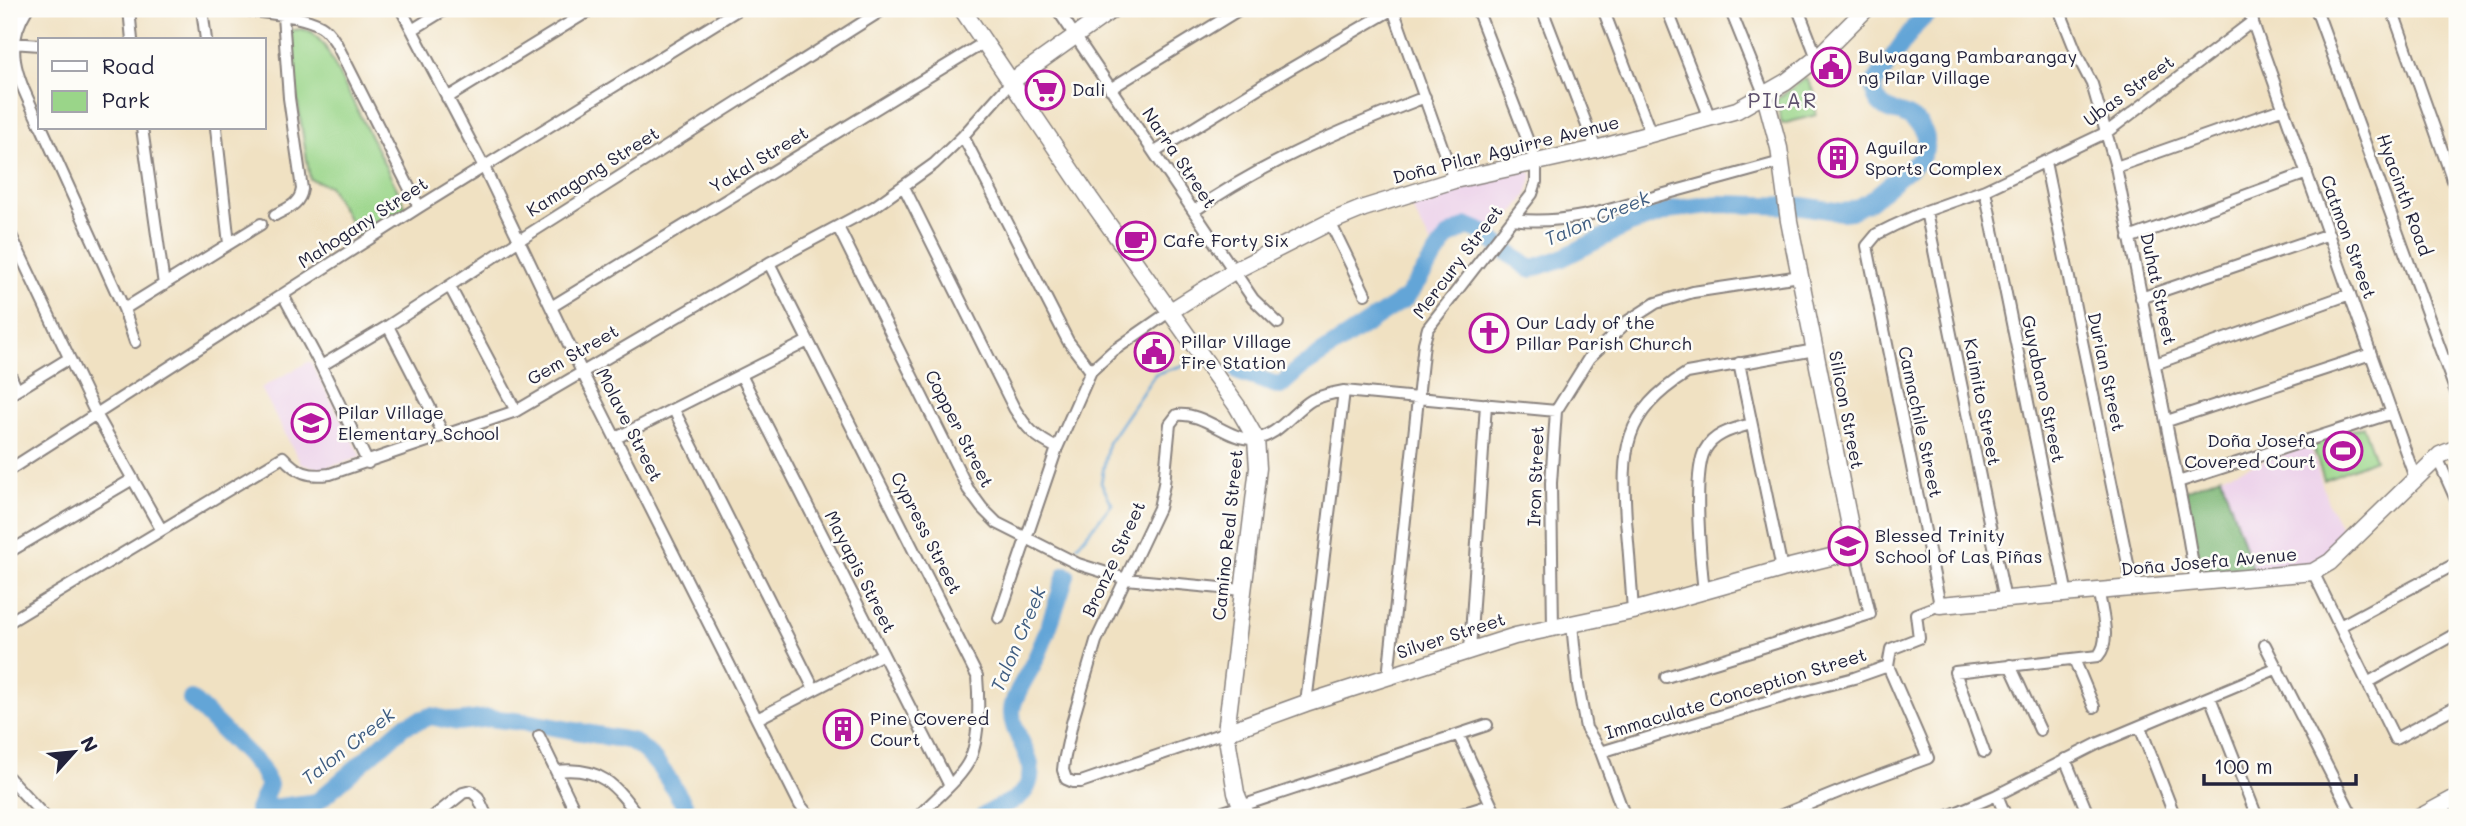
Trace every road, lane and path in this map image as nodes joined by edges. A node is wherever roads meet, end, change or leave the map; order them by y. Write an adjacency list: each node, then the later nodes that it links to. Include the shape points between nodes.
1 (27, 9): 33 (street)
2 (129, 9): 30 (street)
3 (202, 9): 31 (street)
4 (401, 9): 28 (street, Molave Street)
5 (446, 9): 28 (street)
6 (592, 9): 40 (street)
7 (739, 9): 55 (street, Mahogany Street)
8 (884, 9): 73 (street, Kamagong Street)
9 (962, 9): 32 (street, Camino Real Street)
10 (1057, 9): 29 (street, Narra Street)
11 (1113, 9): 29 (street, Gem Street)
12 (1240, 9): 37 (street)
13 (1393, 9): 39 (street); 51 (street)
14 (1477, 9): 52 (street)
15 (1542, 9): 50 (street)
16 (1603, 9): 48 (street)
17 (1667, 9): 42 (street)
18 (1730, 9): 38 (street, Silicon Street)
19 (1798, 9): 35 (street)
20 (2059, 9): 47 (street, Duhat Street)
21 (2249, 9): 27 (street, Catmon Street)
22 (2316, 9): 97 (street, Hyacinth Road)
23 (2392, 9): 61 (street)
24 (248, 10): 26 (street)
25 (1863, 10): 35 (street, Doña Pilar Aguirre Avenue)
26 (283, 16): 62 (street, via 320,26 337,43); 65 (street, via 302,189 295,205)
27 (2253, 21): 41 (street, Catmon Street); 47 (street, Ubas Street)
28 (412, 30): 40 (street, Molave Street)
29 (1076, 37): 36 (street, Gem Street); 37 (street, Narra Street)
30 (132, 38)
31 (205, 38)
32 (985, 42): 36 (street, Camino Real Street); 85 (street, Yakal Street)
33 (12, 43): 34 (street); 43 (street, via 15,68)
34 (38, 45)
35 (1817, 58): 38 (street, Doña Pilar Aguirre Avenue)
36 (1012, 81): 49 (street, Gem Street); 87 (street, Camino Real Street)
37 (1110, 89): 51 (street, Narra Street)
38 (1765, 96): 42 (street, Doña Pilar Aguirre Avenue); 53 (street, Silicon Street)
39 (1425, 97): 58 (street); 63 (street, via 1278,162)
40 (447, 98): 55 (street, Molave Street)
41 (2284, 108): 56 (street); 57 (street, Catmon Street)
42 (1710, 118): 48 (street, Doña Pilar Aguirre Avenue)
43 (38, 120)
44 (42, 130): 86 (street)
45 (142, 130): 79 (street)
46 (216, 130): 74 (street)
47 (2107, 132): 54 (street, Ubas Street); 56 (street, Duhat Street)
48 (1651, 134): 50 (street, Doña Pilar Aguirre Avenue)
49 (963, 136): 59 (street, Gem Street); 99 (street, via 1068,341)
50 (1596, 149): 52 (street, Doña Pilar Aguirre Avenue)
51 (1155, 152): 63 (street, Narra Street)
52 (1536, 162): 58 (street, Doña Pilar Aguirre Avenue); 66 (street, Mercury Street, via 1532,194)
53 (1781, 162): 66 (street, via 1625,206 1557,220); 78 (street, Silicon Street)
54 (2045, 162): 60 (street, Ubas Street); 136 (street, Durian Street)
55 (484, 167): 62 (street, Mahogany Street); 73 (street, Molave Street)
56 (2116, 167): 72 (street, Duhat Street)
57 (2307, 173): 71 (street, Catmon Street); 72 (street)
58 (1454, 180): 67 (street, Doña Pilar Aguirre Avenue)
59 (904, 187): 69 (street, Gem Street); 118 (street, via 1014,408 1037,438)
60 (1985, 191): 64 (street, Ubas Street); 140 (street, Guyabano Street)
61 (2457, 192)
62 (419, 208): 83 (street, Mahogany Street)
63 (1194, 211): 77 (street, Narra Street)
64 (1926, 211): 75 (street, Ubas Street, via 1877,234); 141 (street, Kaimito Street)
65 (275, 215)
66 (1513, 219): 106 (street, Mercury Street, via 1428,328)
67 (1330, 222): 77 (street, Doña Pilar Aguirre Avenue); 81 (street)
68 (261, 223): 74 (street)
69 (838, 228): 76 (street, Gem Street); 128 (street, Copper Street, via 968,489 998,523)
70 (9, 231): 94 (street)
71 (2329, 234): 82 (street, Catmon Street); 84 (street)
72 (2129, 238): 84 (street, Duhat Street)
73 (518, 240): 80 (street, Kamagong Street); 85 (street, Molave Street)
74 (229, 244): 79 (street)
75 (1867, 246): 142 (street, Camachile Street)
76 (769, 263): 90 (street, Cypress Street); 101 (street, Gem Street)
77 (1234, 271): 87 (street, Doña Pilar Aguirre Avenue); 88 (street, Narra Street, via 1253,299)
78 (1800, 276): 92 (street, Silicon Street); 110 (street, Iron Street, via 1693,292 1656,303 1628,321 1589,358)
79 (164, 285): 86 (street)
80 (450, 286): 89 (street, Kamagong Street); 109 (street)
81 (1365, 294)
82 (2350, 294): 93 (street, Catmon Street); 96 (street)
83 (283, 295): 98 (street); 112 (street, Mahogany Street)
84 (2141, 298): 96 (street, Duhat Street)
85 (551, 307): 101 (street, Molave Street)
86 (124, 309): 91 (street)
87 (1169, 312): 99 (street, Doña Pilar Aguirre Avenue); 117 (street, Camino Real Street)
88 (1278, 323)
89 (388, 326): 98 (street, Kamagong Street); 115 (street)
90 (808, 341): 102 (street); 178 (street, Cypress Street, via 977,676 972,749 969,760)
91 (135, 342)
92 (1815, 350): 95 (street); 129 (street, Silicon Street)
93 (2371, 354): 111 (street, Catmon Street); 113 (street)
94 (68, 359): 104 (street); 112 (street)
95 (1739, 363): 114 (street); 143 (street, via 1687,373 1650,403 1635,423 1623,473)
96 (2155, 364): 113 (street, Duhat Street)
97 (2453, 364): 105 (street, Hyacinth Road)
98 (321, 366): 121 (street)
99 (1091, 371): 118 (street, Doña Pilar Aguirre Avenue)
100 (9, 372): 104 (street)
101 (582, 372): 109 (street, Gem Street); 116 (street, Molave Street)
102 (741, 375): 108 (street); 152 (street, Mayapis Street)
103 (1343, 391): 106 (street); 117 (street, via 1313,400 1276,430); 162 (street)
104 (13, 392)
105 (2457, 394)
106 (1418, 397): 107 (street); 157 (street, Mercury Street)
107 (1486, 404): 110 (street); 151 (street)
108 (674, 410): 116 (street); 160 (street)
109 (516, 411): 115 (street, Gem Street)
110 (1556, 411): 148 (street, Iron Street, via 1550,483)
111 (2392, 413): 123 (street, Catmon Street); 125 (street)
112 (96, 414): 122 (street, Mahogany Street); 124 (street)
113 (2167, 421): 125 (street, Duhat Street)
114 (1751, 425): 132 (street); 138 (street, via 1724,432 1704,451 1699,483)
115 (444, 435): 121 (street, Gem Street)
116 (616, 438): 165 (street, Molave Street)
117 (1256, 439): 134 (street, Bronze Street, via 1187,414 1177,415 1170,424 1159,508); 137 (street, Camino Real Street, via 1258,468)
118 (1057, 448): 128 (street, Doña Pilar Aguirre Avenue)
119 (2457, 448): 120 (street, Doña Josefa Avenue)
120 (2437, 457): 123 (street, Doña Josefa Avenue); 126 (street)
121 (368, 463): 127 (street, Gem Street, via 317,476 293,469 283,457)
122 (9, 470)
123 (2415, 478): 133 (street, Doña Josefa Avenue, via 2330,562)
124 (133, 479): 127 (street); 130 (street)
125 (2178, 482): 135 (street, Duhat Street)
126 (2457, 502)
127 (161, 529): 145 (street, Gem Street)
128 (1025, 538): 134 (street, Copper Street, via 1078,564); 144 (street, Doña Pilar Aguirre Avenue)
129 (1855, 551): 132 (street, Silver Street); 158 (street, Silicon Street, via 1870,614)
130 (9, 552)
131 (2457, 563): 147 (street)
132 (1782, 569): 138 (street, Silver Street)
133 (2313, 572): 135 (street, Doña Josefa Avenue); 147 (street)
134 (1126, 579): 137 (street, Copper Street); 177 (street, Bronze Street, via 1087,670 1062,770)
135 (2196, 583): 136 (street, Doña Josefa Avenue)
136 (2133, 588): 139 (street, Doña Josefa Avenue)
137 (1242, 590): 169 (street, Camino Real Street)
138 (1704, 592): 143 (street, Silver Street)
139 (2099, 592): 140 (street, Doña Josefa Avenue); 153 (street, via 2103,650 2098,656)
140 (2067, 595): 141 (street, Doña Josefa Avenue)
141 (2005, 600): 142 (street, Doña Josefa Avenue)
142 (1940, 605): 155 (street, Doña Josefa Avenue, via 1918,613 1920,638 1892,649)
143 (1633, 611): 146 (street, Silver Street)
144 (999, 618)
145 (9, 622)
146 (1572, 624): 148 (street, Silver Street); 172 (street, Immaculate Conception Street, via 1584,718)
147 (2340, 626): 159 (street)
148 (1553, 628): 151 (street, Silver Street)
149 (2457, 633): 159 (street)
150 (2265, 645): 156 (street)
151 (1469, 650): 157 (street, Silver Street)
152 (883, 654): 160 (street); 178 (street, Mayapis Street)
153 (2074, 659): 154 (street); 164 (street)
154 (2010, 665): 168 (street); 173 (street, via 1955,672)
155 (1888, 666): 172 (street, Immaculate Conception Street); 195 (street, via 1928,758)
156 (2278, 668): 161 (street); 201 (street)
157 (1388, 677): 162 (street, Silver Street)
158 (1666, 677)
159 (2367, 682): 163 (street, via 2395,739)
160 (814, 689): 165 (street)
161 (2210, 697): 167 (street); 200 (street)
162 (1306, 703): 169 (street, Silver Street)
163 (2457, 706)
164 (2094, 707)
165 (757, 719): 189 (street, Molave Street)
166 (1487, 725): 171 (street)
167 (2140, 727): 174 (street); 199 (street)
168 (2040, 730)
169 (1226, 732): 177 (street, Silver Street, via 1081,782); 182 (street, Camino Real Street)
170 (539, 736): 175 (street)
171 (1459, 736): 181 (street); 182 (street)
172 (1601, 752): 194 (street)
173 (1984, 752)
174 (2065, 759): 179 (street); 198 (street)
175 (557, 771): 187 (street); 188 (street, via 575,769 605,779 618,788)
176 (9, 778): 184 (street)
177 (1066, 779)
178 (949, 784): 190 (street, Cypress Street)
179 (1997, 795): 196 (street); 197 (street)
180 (2457, 797): 183 (street)
181 (1490, 805): 192 (street); 193 (street)
182 (1244, 812): 191 (street)
183 (2427, 816)
184 (45, 817)
185 (433, 817): 186 (street, via 471,791)
186 (488, 817)
187 (578, 817)
188 (639, 817)
189 (810, 817)
190 (918, 817)
191 (1208, 817)
192 (1452, 817)
193 (1497, 817)
194 (1625, 817)
195 (1777, 817)
196 (1946, 817)
197 (2006, 817)
198 (2090, 817)
199 (2175, 817)
200 (2257, 817)
201 (2353, 817)

